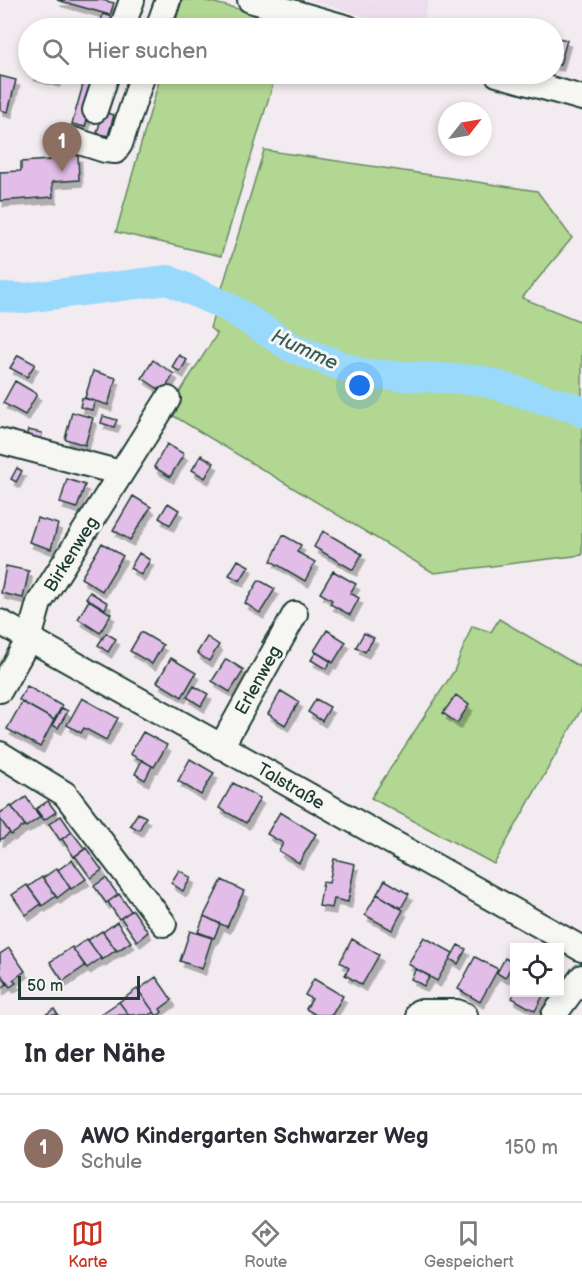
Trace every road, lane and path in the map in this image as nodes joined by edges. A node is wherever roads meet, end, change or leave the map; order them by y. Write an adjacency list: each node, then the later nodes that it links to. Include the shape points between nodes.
1 (131, 0): 4 (street)
2 (168, 0): 5 (street)
3 (250, 0): 6 (street)
4 (125, 18)
5 (162, 18)
6 (313, 18)
7 (104, 84): 11 (street)
8 (140, 84): 12 (street, via 115,151)
9 (532, 84): 10 (street)
10 (582, 98)
11 (95, 110)
12 (70, 139)
13 (168, 399): 15 (street, Birkenweg)
14 (0, 441): 15 (street)
15 (121, 473): 18 (street, Birkenweg, via 39,603)
16 (295, 614): 20 (street, Erlenweg)
17 (0, 622): 18 (street, Talstraße)
18 (29, 639): 19 (street, Birkenweg); 20 (street, Talstraße)
19 (0, 690)
20 (221, 747): 23 (street, Talstraße)
21 (0, 754): 22 (street, via 65,794)
22 (164, 924)
23 (582, 949)
24 (582, 977): 27 (street)
25 (419, 1012): 26 (street, via 457,1011)
26 (465, 1015)
27 (554, 1015)

